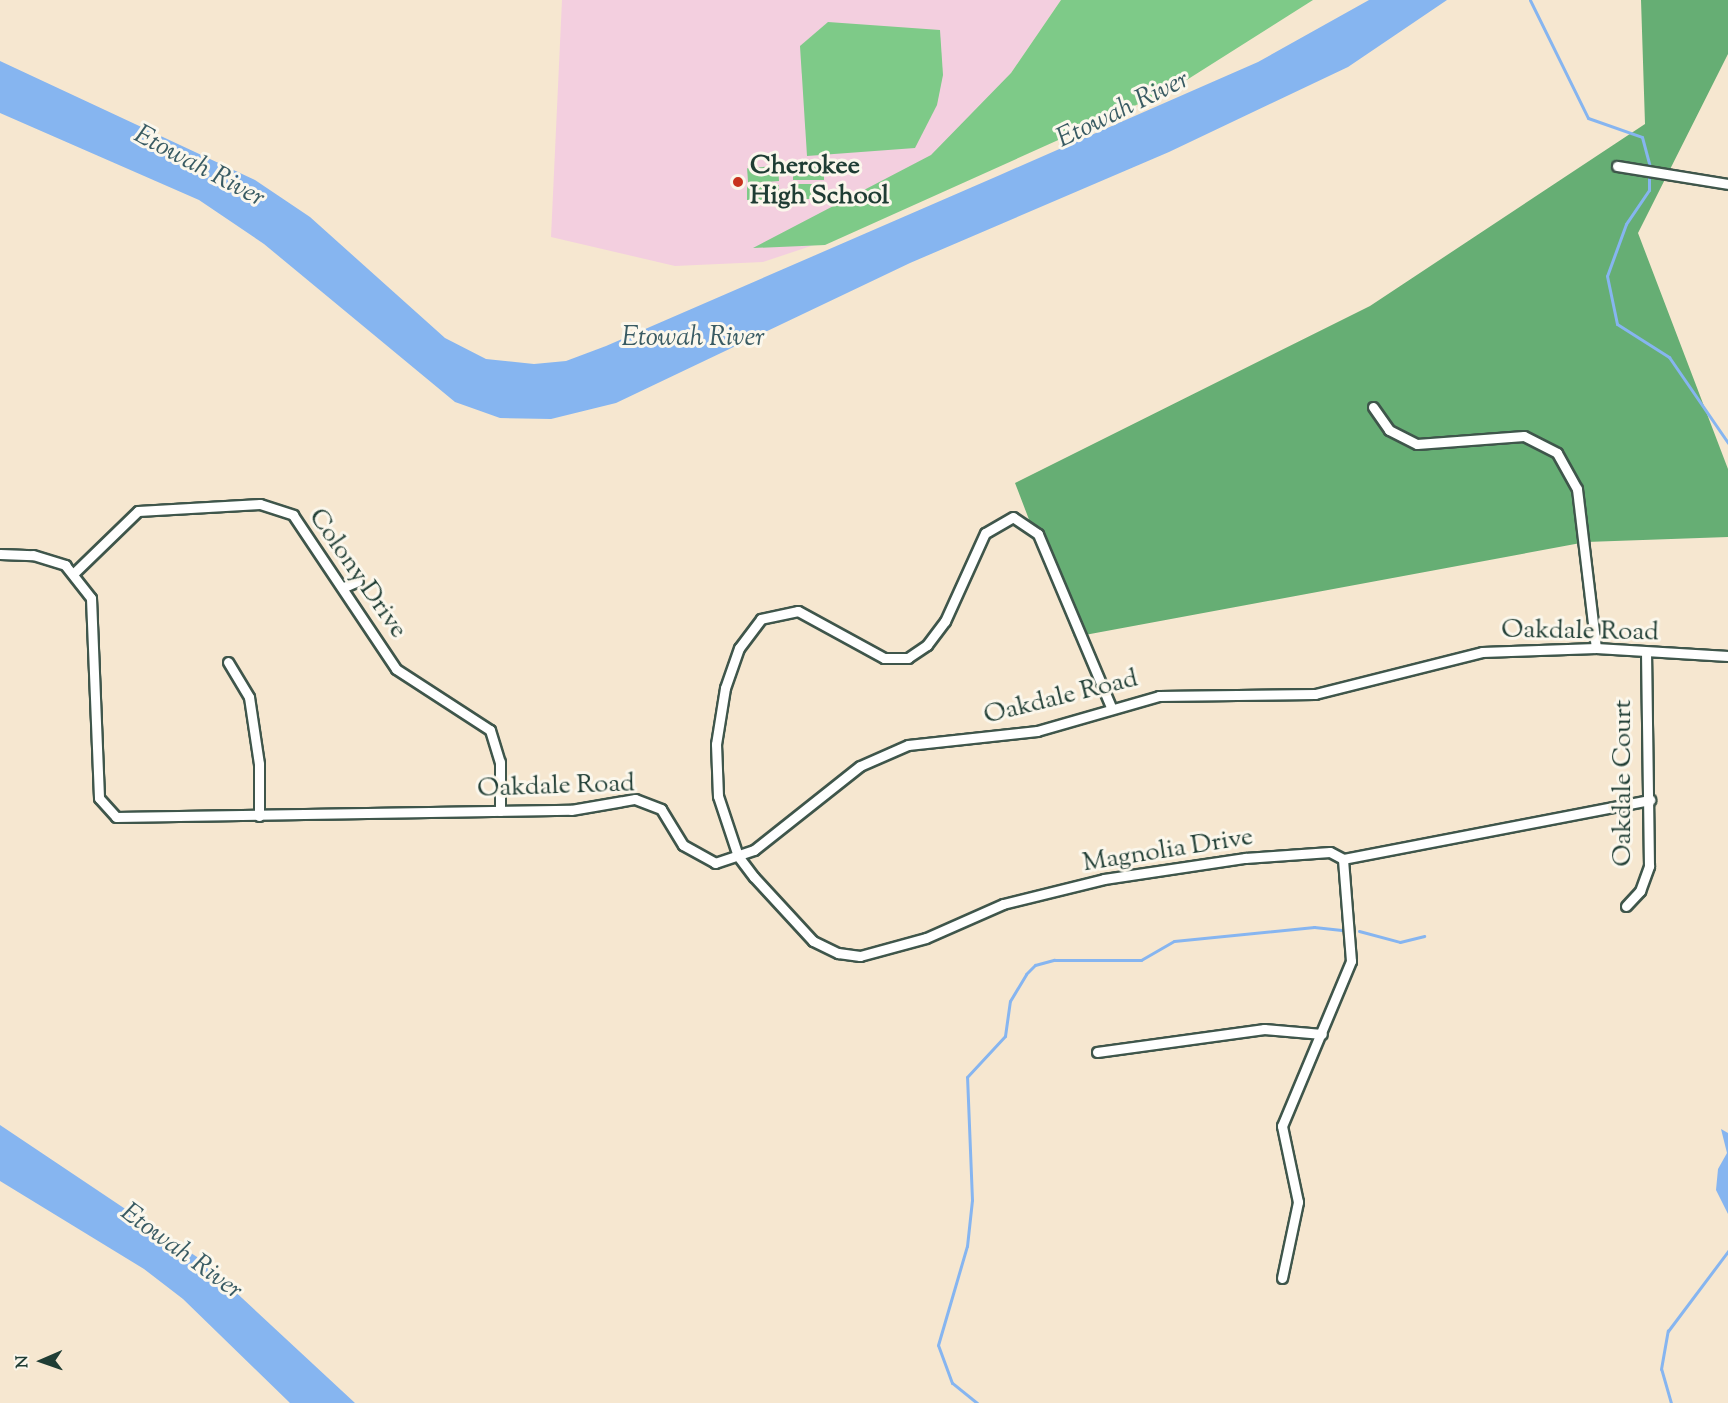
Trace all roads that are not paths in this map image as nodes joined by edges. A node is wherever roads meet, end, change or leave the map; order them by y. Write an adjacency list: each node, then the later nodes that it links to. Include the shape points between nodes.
1 (1617, 166): 2 (street)
2 (1728, 184)
3 (1373, 407): 8 (street, via 1389,430 1418,444 1524,436 1557,453 1577,489)
4 (0, 554): 5 (street, Oakdale Road, via 33,555 65,565)
5 (74, 573): 7 (street, Colony Drive, via 138,511 261,504 293,515); 15 (street, Oakdale Road, via 91,598 95,622 102,806 117,817)
6 (357, 581): 7 (street)
7 (344, 587): 14 (street, Colony Drive, via 396,669 490,730 500,762)
8 (1596, 648): 9 (street, Oakdale Road); 12 (street, Oakdale Road, via 1482,652 1315,694 1159,696)
9 (1646, 654): 10 (street, Oakdale Road); 13 (street, Oakdale Court)
10 (1728, 656)
11 (228, 662): 15 (street, via 249,697 259,764)
12 (1111, 707): 16 (street, Oakdale Road, via 1037,731 922,742 886,753 860,766 785,829); 16 (street, via 1038,534 1021,518 997,522 980,541 945,621 927,645 908,658 884,658 798,611 770,614 750,630 725,688 716,744 718,796)
13 (1650, 800): 17 (street, Magnolia Drive); 18 (street, Oakdale Court, via 1649,866 1640,891)
14 (500, 811): 15 (street, Oakdale Road); 16 (street, Oakdale Road, via 583,809 635,799 662,809 683,845 703,858 715,863)
15 (259, 816)
16 (738, 856): 17 (street, Magnolia Drive, via 813,940 838,953 860,956 920,940 1003,904 1104,879 1245,858 1330,852)
17 (1343, 859): 19 (street, via 1351,961)
18 (1626, 906)
19 (1322, 1034): 20 (street, via 1264,1029); 21 (street, via 1282,1126 1298,1202)
20 (1097, 1052)
21 (1282, 1278)

